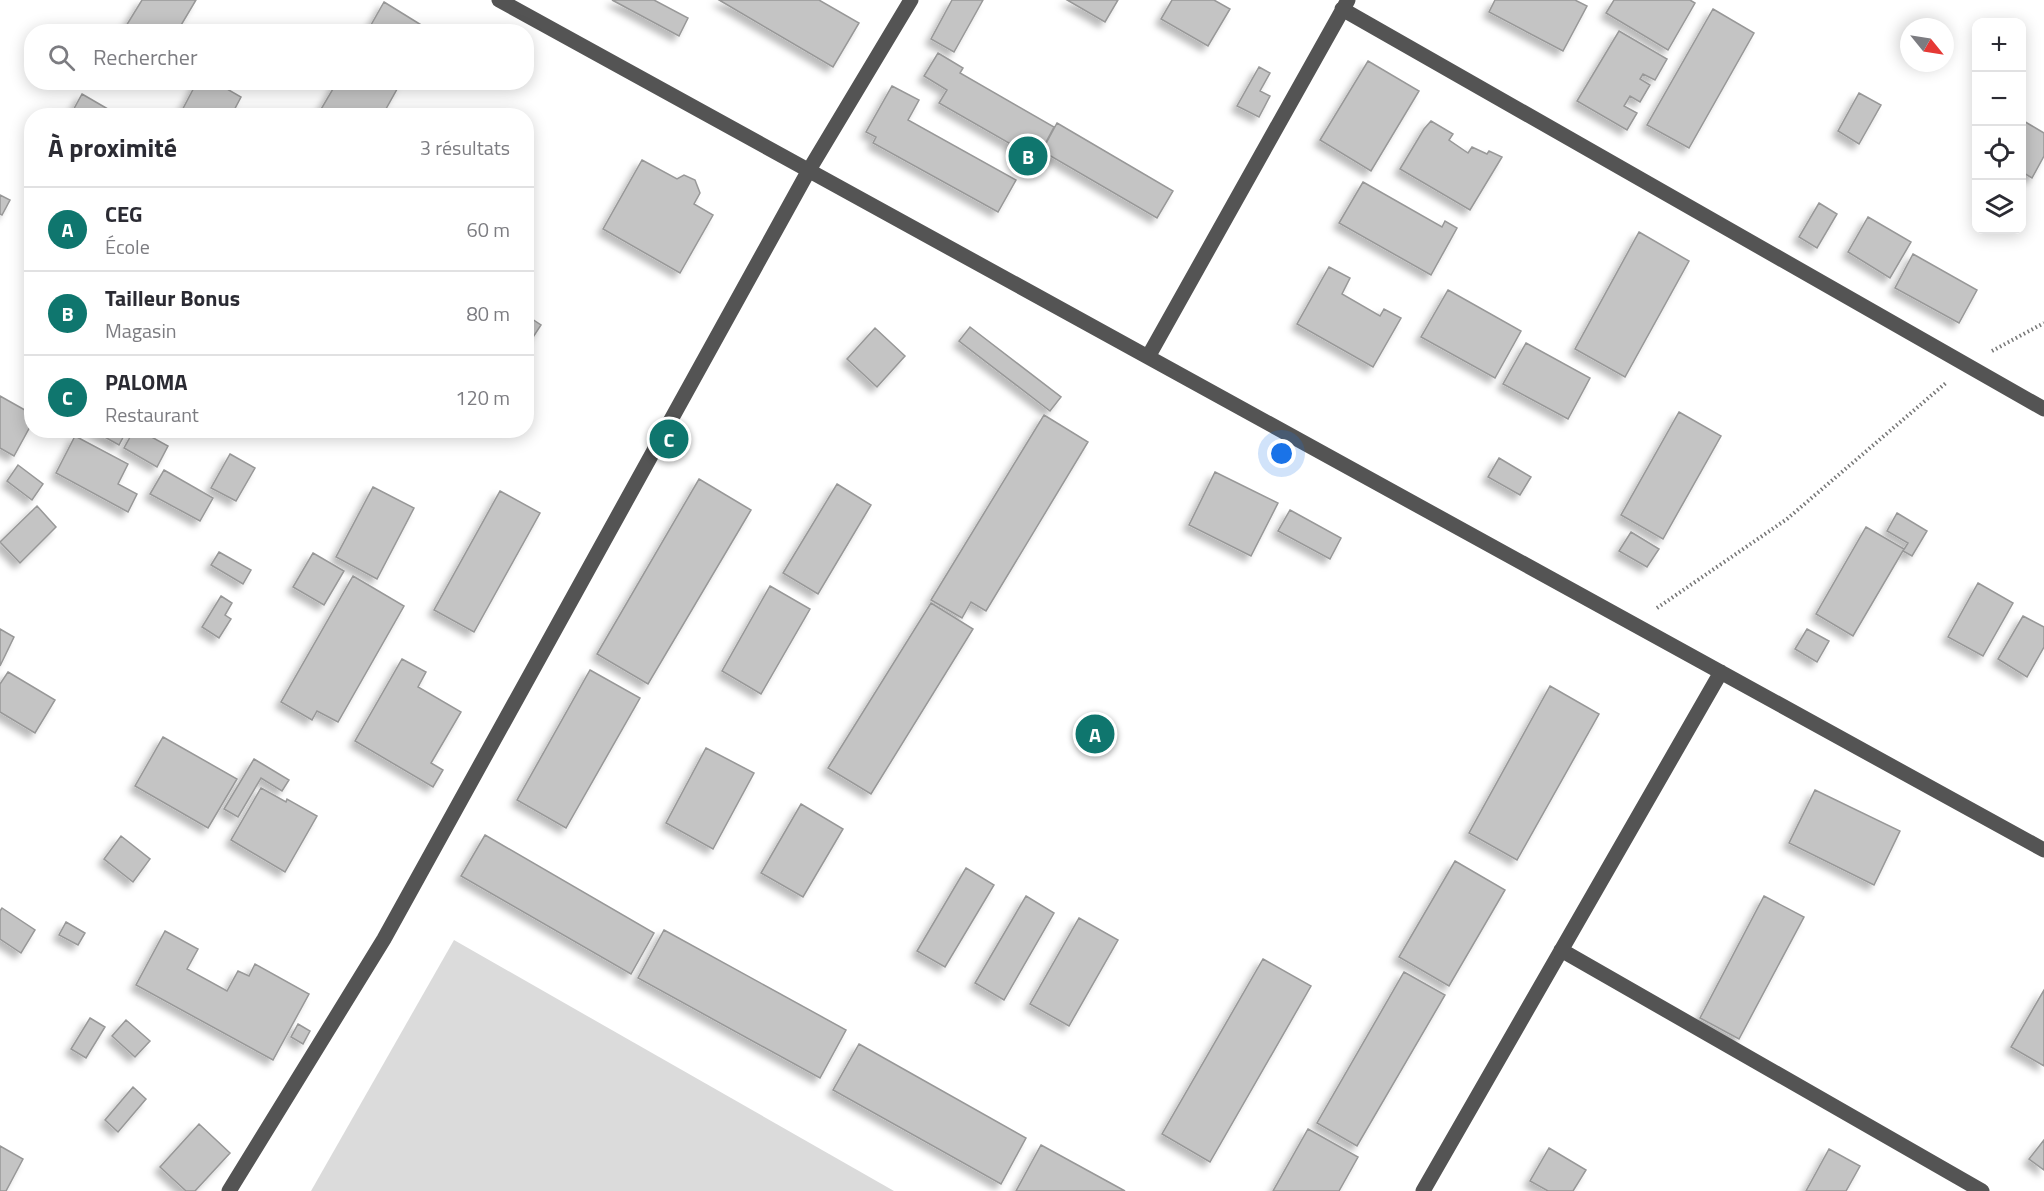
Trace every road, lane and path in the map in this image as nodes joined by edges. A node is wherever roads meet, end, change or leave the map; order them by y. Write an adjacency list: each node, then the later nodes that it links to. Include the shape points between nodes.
1 (500, 0): 4 (street)
2 (911, 0): 4 (street)
3 (1345, 5): 6 (street); 7 (street)
4 (809, 170): 6 (street); 13 (street, via 384,939)
5 (2044, 322): 7 (path)
6 (1148, 357): 9 (street)
7 (1967, 365): 8 (street); 9 (path, via 1787,519)
8 (2044, 409)
9 (1634, 624): 10 (street)
10 (1721, 672): 11 (street); 12 (street)
11 (2044, 850)
12 (1561, 950): 14 (street); 15 (street)
13 (229, 1191)
14 (1423, 1191)
15 (1982, 1191)

